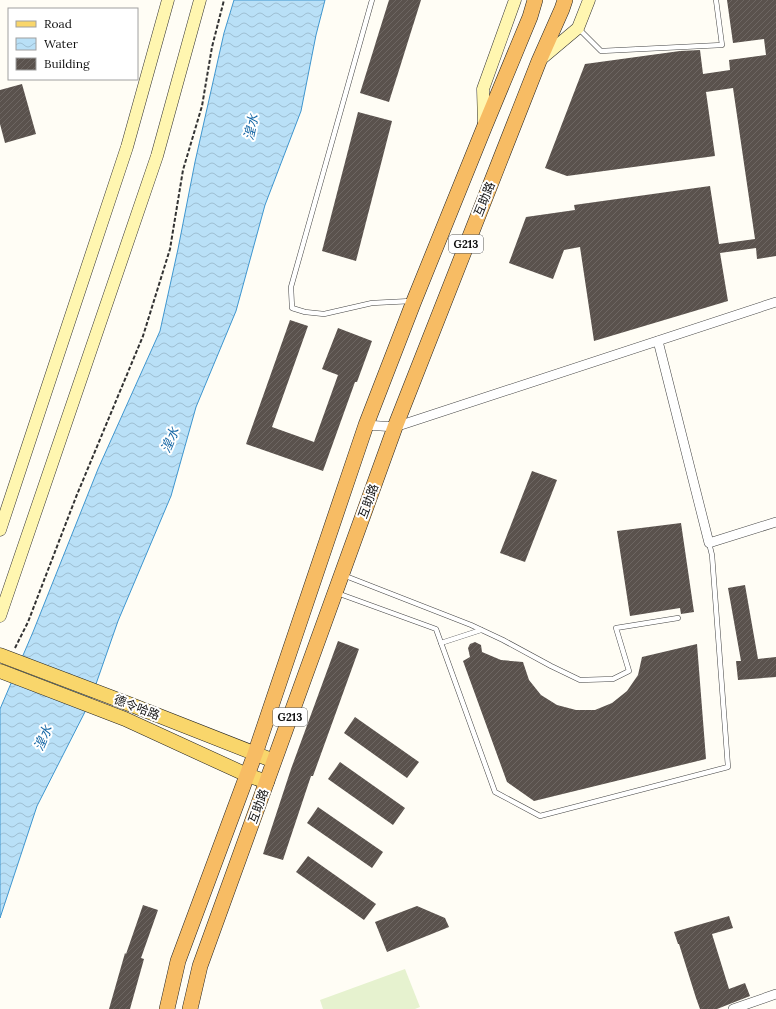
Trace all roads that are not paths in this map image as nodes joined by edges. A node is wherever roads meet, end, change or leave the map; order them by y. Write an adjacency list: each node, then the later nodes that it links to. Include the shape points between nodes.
1 (168, 0): 18 (main road, via 127,146)
2 (200, 0): 22 (main road, via 157,156)
3 (372, 0): 12 (lane, via 292,287 292,308 324,314 372,303)
4 (516, 0): 11 (main road, via 483,89)
5 (535, 0): 11 (highway, 互助路 / G213)
6 (565, 0): 10 (highway, 互助路 / G213)
7 (589, 0): 9 (main road)
8 (716, 0): 9 (lane, via 722,45 601,51)
9 (578, 28): 10 (main road)
10 (539, 60): 16 (highway, 互助路 / G213)
11 (484, 128): 12 (highway, 互助路 / G213)
12 (414, 301): 15 (highway, 互助路 / G213)
13 (776, 302): 14 (street)
14 (658, 341): 16 (street); 19 (street)
15 (366, 426): 16 (street); 28 (highway, 互助路 / G213)
16 (395, 427): 20 (highway, 互助路 / G213)
17 (776, 522): 19 (street)
18 (0, 530)
19 (709, 543): 25 (lane, via 728,767 540,816 495,792)
20 (342, 575): 21 (highway, 互助路 / G213); 24 (lane)
21 (335, 593): 25 (lane, via 436,629); 29 (highway, 互助路 / G213)
22 (0, 616)
23 (678, 618): 24 (lane, via 616,628 629,671 613,679 580,680)
24 (481, 630): 25 (lane)
25 (441, 643)
26 (9, 656): 28 (main road, 德令哈路)
27 (3, 672): 30 (main road, 德令哈路, via 125,719)
28 (255, 754): 29 (main road, 德令哈路); 30 (highway, 互助路 / G213)
29 (274, 761): 31 (highway, 互助路 / G213)
30 (247, 775): 31 (main road, 德令哈路); 33 (highway, 互助路 / G213, via 178,961)
31 (267, 782): 34 (highway, 互助路 / G213, via 200,966)
32 (776, 994): 35 (street)
33 (167, 1009)
34 (190, 1009)
35 (733, 1009)

